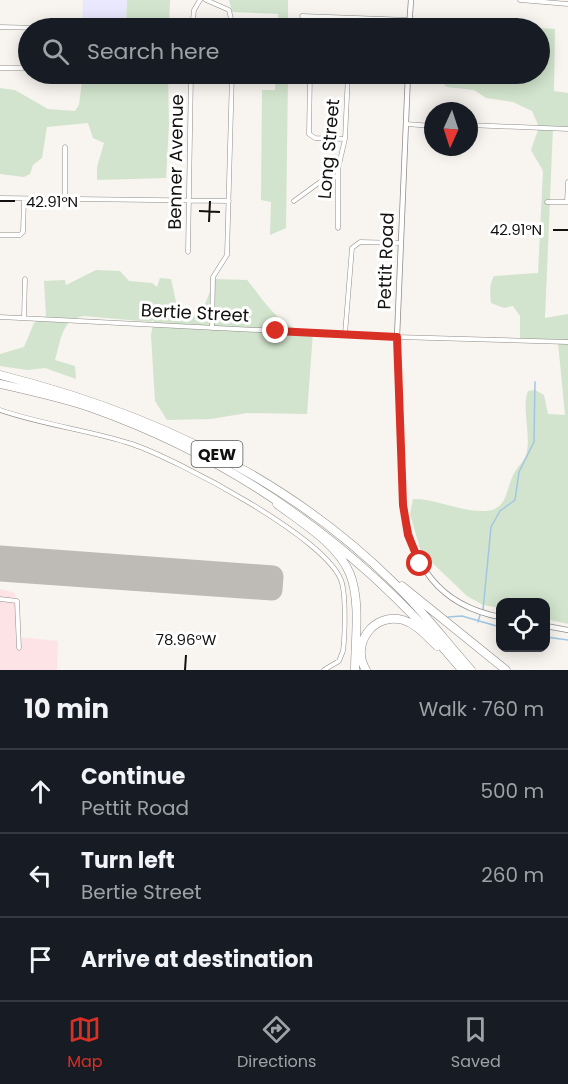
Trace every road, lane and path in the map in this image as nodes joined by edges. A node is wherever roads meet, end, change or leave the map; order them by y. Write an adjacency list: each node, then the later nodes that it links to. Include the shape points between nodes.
1 (200, 0): 7 (street)
2 (206, 0): 8 (street, via 229,10)
3 (411, 0): 10 (street)
4 (520, 0): 5 (street)
5 (568, 4)
6 (302, 16): 9 (street)
7 (193, 18)
8 (231, 18)
9 (334, 18)
10 (410, 18)
11 (0, 27): 12 (street)
12 (18, 27)
13 (0, 68): 14 (street)
14 (18, 68)
15 (191, 84): 31 (street, Benner Avenue)
16 (232, 84): 32 (street)
17 (310, 84): 24 (street, via 309,134 315,138)
18 (348, 84): 24 (street, Long Street)
19 (408, 84): 20 (street, Pettit Road)
20 (406, 124): 21 (street); 38 (street, Pettit Road)
21 (424, 125)
22 (478, 125): 23 (street)
23 (568, 129)
24 (345, 139): 26 (street, Long Street)
25 (65, 147): 30 (street)
26 (337, 177): 33 (street, via 320,182); 36 (street, Long Street)
27 (568, 182): 35 (street)
28 (0, 198): 29 (street)
29 (24, 199): 30 (street); 37 (street, via 23,232)
30 (66, 199): 31 (street)
31 (189, 200): 32 (street); 39 (street, Benner Avenue)
32 (229, 201): 43 (street, via 227,255 213,277)
33 (294, 201)
34 (547, 202): 35 (street)
35 (568, 202)
36 (338, 228)
37 (0, 235)
38 (401, 243): 44 (street, via 360,242 352,248); 45 (street, Pettit Road)
39 (188, 252)
40 (25, 279): 42 (street)
41 (0, 317): 42 (street, Bertie Street)
42 (24, 318): 43 (street, Bertie Street)
43 (212, 328): 44 (street, Bertie Street)
44 (345, 334): 45 (street, Bertie Street)
45 (397, 337): 46 (street, Bertie Street); 53 (street, Pettit Road, via 403,505 414,551 434,582 451,597 473,610)
46 (568, 342)
47 (0, 375): 51 (highway, QEW, via 82,397 188,439 270,486)
48 (0, 384): 50 (highway, QEW, via 92,408)
49 (0, 410): 58 (street, via 136,446 226,489 308,544 326,559 342,583 343,651 339,661)
50 (240, 476): 56 (highway, via 313,531 341,559 354,587); 62 (highway, QEW, via 294,510 354,558 424,624)
51 (369, 560): 63 (highway, QEW); 64 (highway)
52 (0, 599): 57 (street, via 17,601)
53 (496, 616)
54 (550, 627): 55 (street)
55 (568, 630)
56 (355, 640): 59 (highway); 60 (highway)
57 (20, 648)
58 (324, 670)
59 (350, 670)
60 (355, 670)
61 (366, 670): 62 (highway, via 360,652 363,637 376,624 394,618 420,630)
62 (460, 670)
63 (471, 670)
64 (506, 670)

